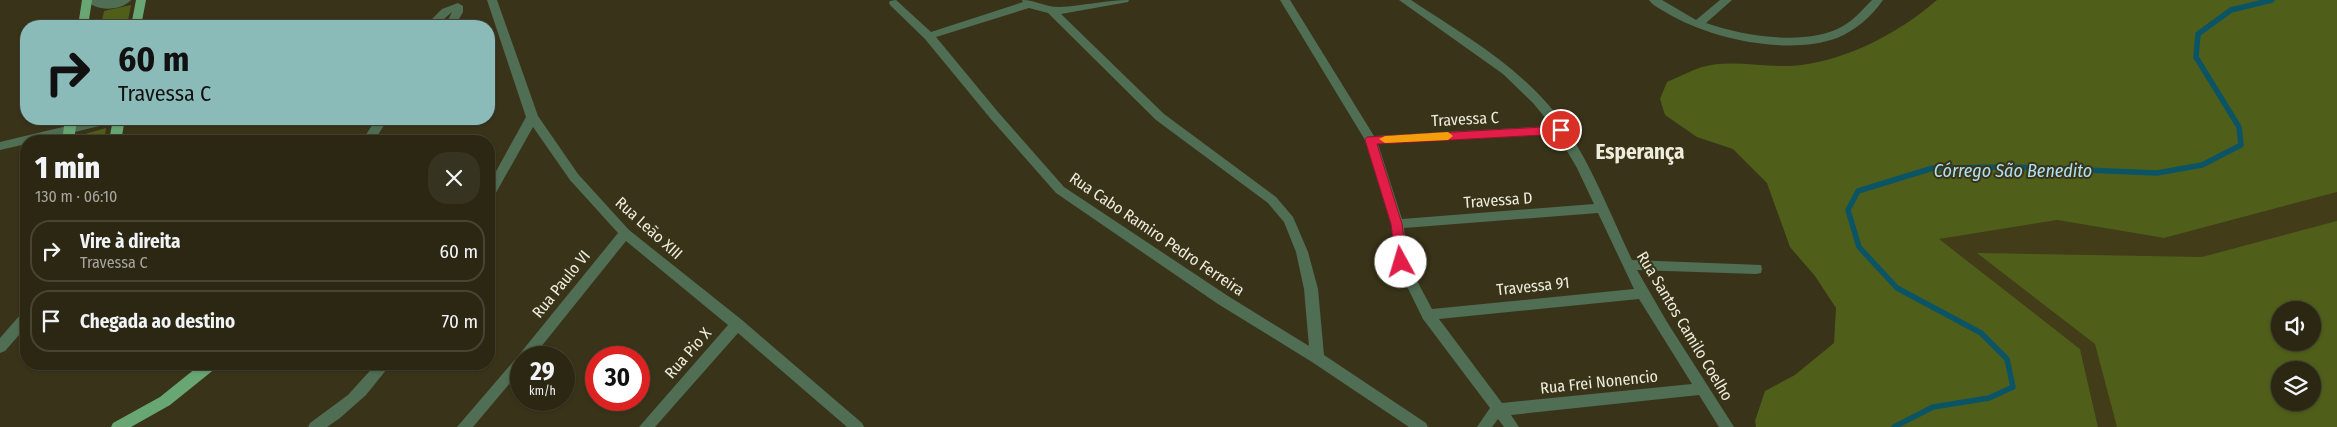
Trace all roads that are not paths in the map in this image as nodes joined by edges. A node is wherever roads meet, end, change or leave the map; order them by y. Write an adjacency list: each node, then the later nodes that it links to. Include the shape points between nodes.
1 (87, 0): 16 (main road)
2 (91, 0): 3 (street, via 104,5)
3 (126, 0)
4 (141, 0): 17 (main road)
5 (492, 0): 22 (street, Rua Leão XIII)
6 (1124, 0): 15 (street)
7 (1285, 0): 27 (street)
8 (1404, 0): 25 (street, Rua Santos Camilo Coelho, via 1518,81)
9 (1654, 0): 20 (street)
10 (1727, 0): 20 (street)
11 (1878, 0): 20 (street, via 1847,29 1822,38 1789,40 1739,36)
12 (459, 2): 18 (street); 19 (street)
13 (1028, 2): 15 (street); 21 (street)
14 (894, 3): 21 (street, Rua Cabo Ramiro Pedro Ferreira)
15 (1052, 12): 42 (street, via 1160,117 1272,200 1288,220 1302,252 1311,289)
16 (84, 20)
17 (137, 20)
18 (436, 20)
19 (453, 20)
20 (1698, 24)
21 (929, 36): 42 (street, Rua Cabo Ramiro Pedro Ferreira, via 1060,190 1223,300)
22 (532, 117): 30 (street); 33 (street, Rua Leão XIII, via 574,177)
23 (89, 125): 24 (street)
24 (69, 130): 26 (street)
25 (1561, 130): 27 (street, Travessa C); 31 (street, Rua Santos Camilo Coelho)
26 (47, 135)
27 (1371, 140): 32 (street)
28 (20, 141): 29 (street)
29 (0, 146)
30 (495, 184)
31 (1602, 208): 32 (street, Travessa D); 34 (street, Rua Santos Camilo Coelho)
32 (1397, 224): 37 (street, via 1401,262)
33 (625, 233): 38 (street, Rua Leão XIII); 40 (street, Rua Paulo VI)
34 (1628, 265): 35 (street); 36 (street, Rua Santos Camilo Coelho)
35 (1756, 269)
36 (1642, 293): 37 (street, Travessa 91); 46 (street, Rua Santos Camilo Coelho)
37 (1428, 315): 47 (street)
38 (737, 324): 51 (street, Rua Pio X); 52 (street, Rua Leão XIII)
39 (20, 325): 41 (street)
40 (534, 346)
41 (0, 347)
42 (1317, 358): 53 (street, Rua Cabo Ramiro Pedro Ferreira)
43 (203, 370): 48 (main road, via 164,401)
44 (379, 370): 49 (street, via 338,413)
45 (510, 373): 50 (street)
46 (1703, 389): 47 (street, Rua Frei Nonencio); 56 (street, Rua Santos Camilo Coelho)
47 (1497, 410): 54 (street); 55 (street)
48 (118, 427)
49 (315, 427)
50 (464, 427)
51 (646, 427)
52 (857, 427)
53 (1421, 427)
54 (1484, 427)
55 (1512, 427)
56 (1727, 427)

